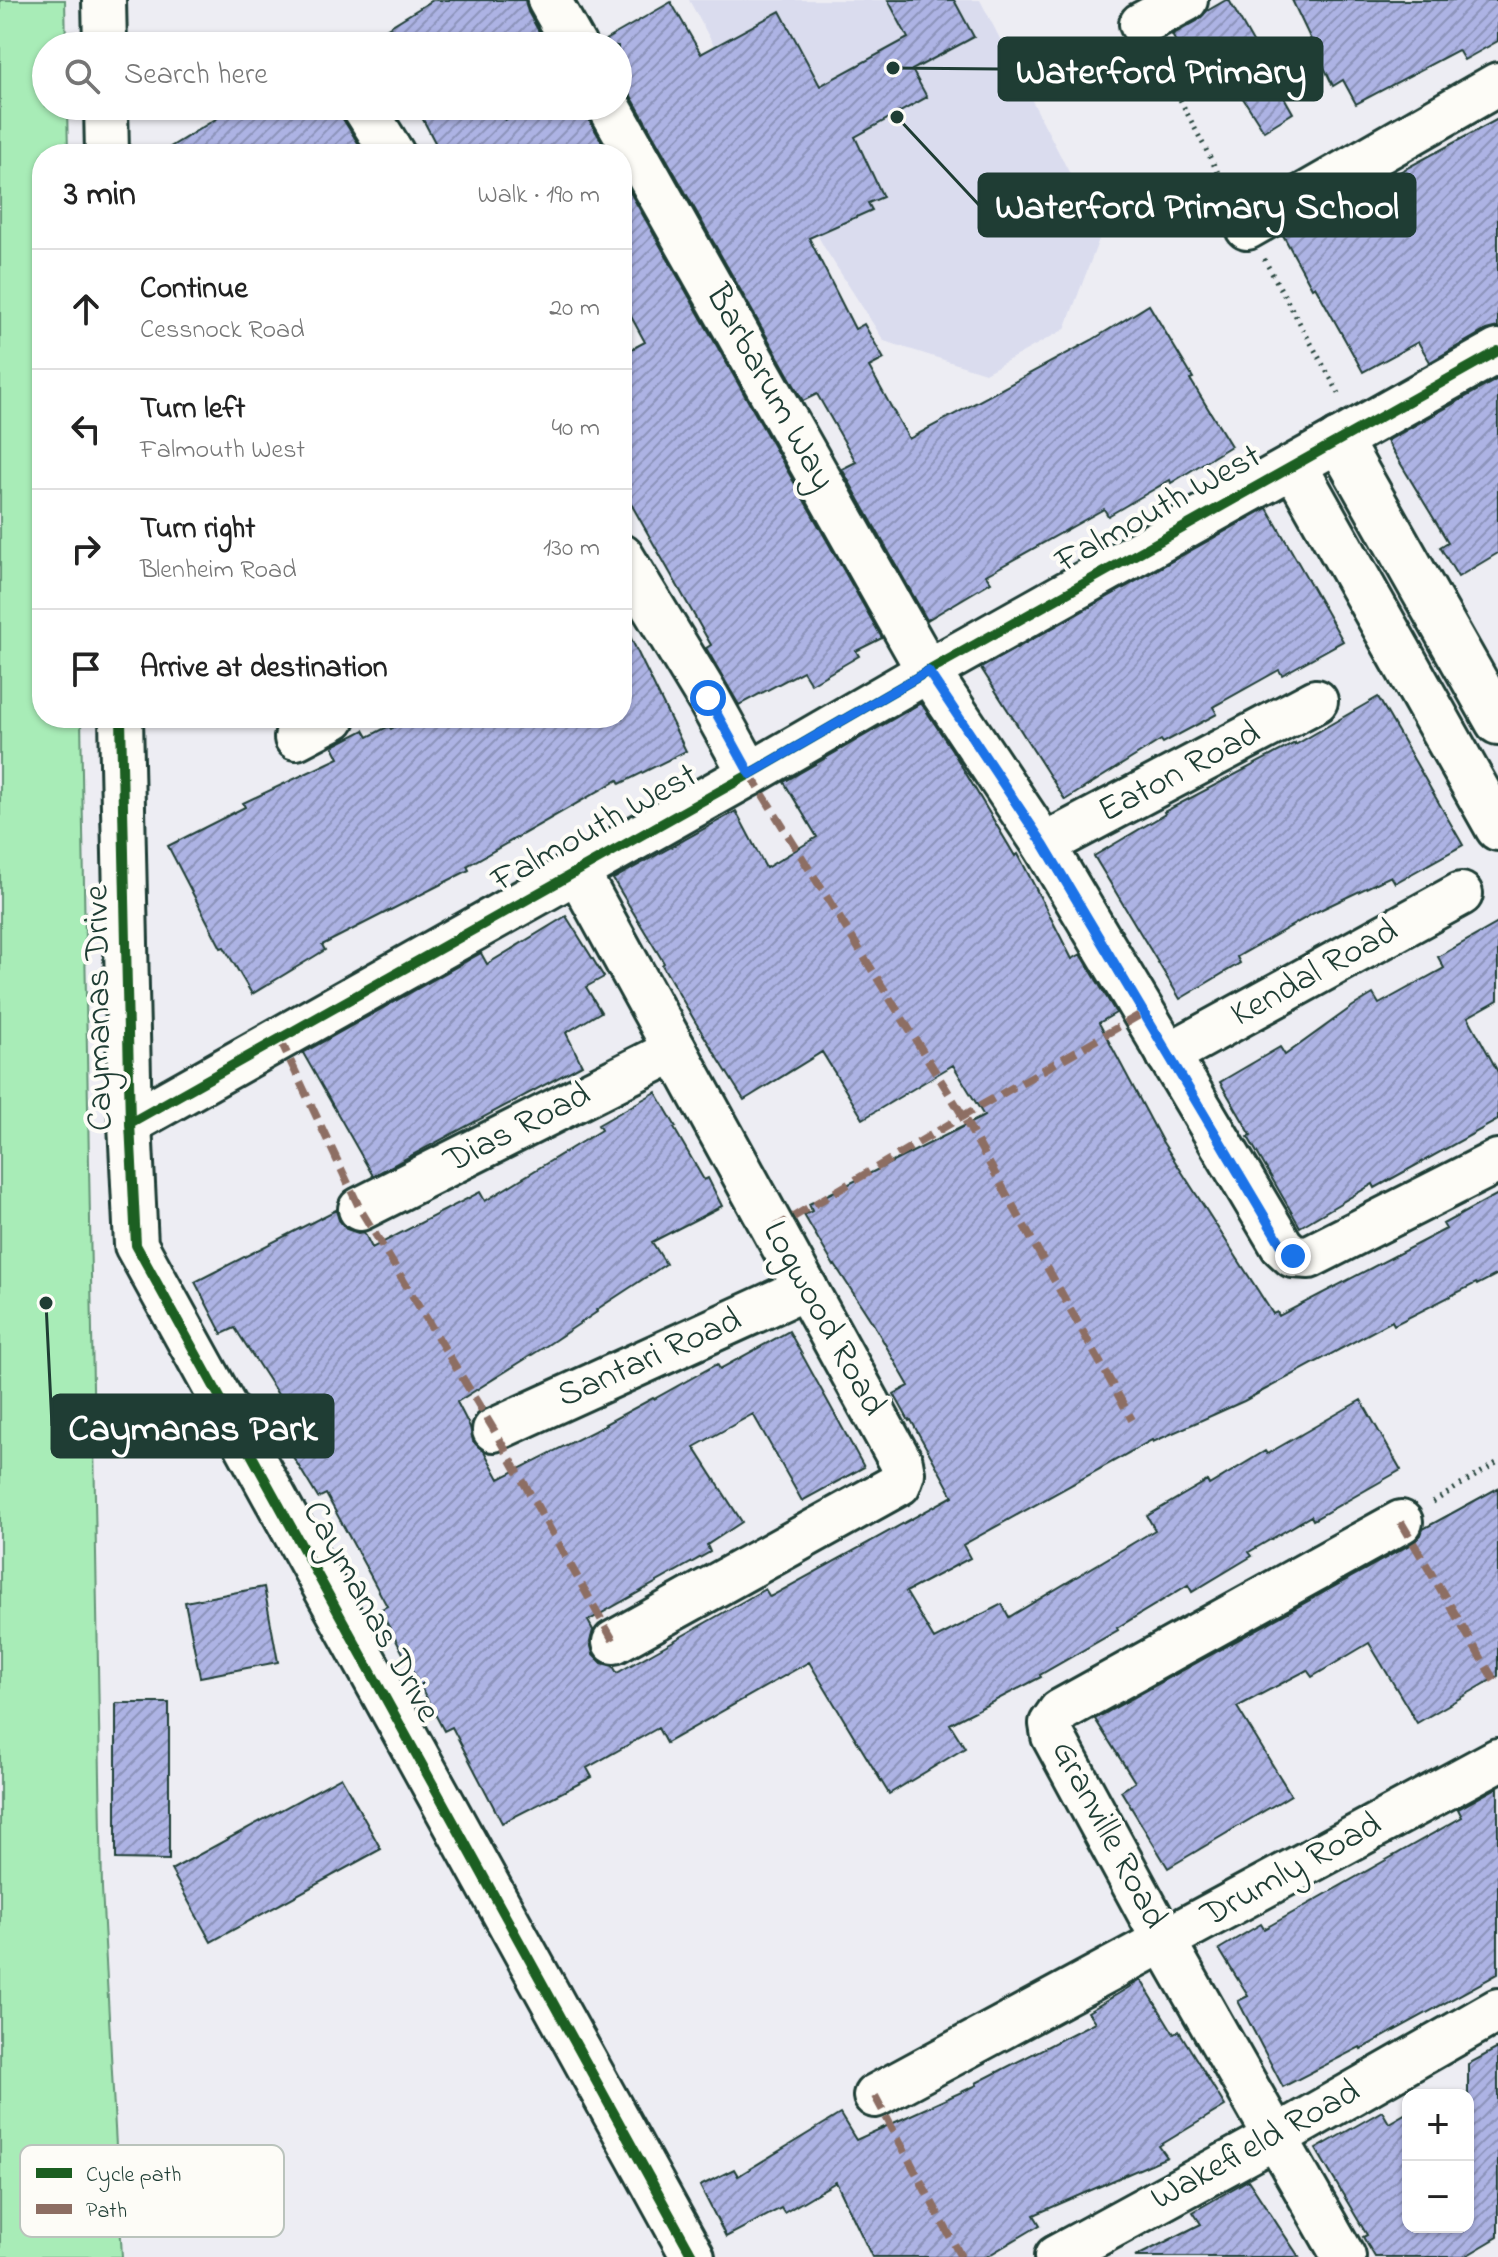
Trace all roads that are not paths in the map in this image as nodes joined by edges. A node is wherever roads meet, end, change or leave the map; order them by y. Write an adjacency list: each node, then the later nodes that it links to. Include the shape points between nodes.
1 (104, 0): 5 (street)
2 (549, 0): 6 (street)
3 (1186, 0): 4 (street)
4 (1141, 24)
5 (105, 32)
6 (567, 32)
7 (1498, 84): 15 (street)
8 (106, 120): 11 (street)
9 (372, 120): 12 (street)
10 (617, 120): 13 (street, Barbarum Way)
11 (107, 144)
12 (387, 144)
13 (630, 144)
14 (632, 147): 20 (street, Barbarum Way)
15 (1247, 228)
16 (1498, 351): 17 (street, Falmouth West)
17 (1339, 441): 18 (street, Falmouth West); 22 (street)
18 (1295, 467): 20 (street, Falmouth West); 27 (street)
19 (632, 575): 26 (street)
20 (928, 671): 26 (street, Falmouth West); 28 (street, Barbarum Way)
21 (1316, 701): 28 (street, Eaton Road)
22 (1498, 722)
23 (121, 728): 33 (street, Caymanas Drive)
24 (315, 728): 25 (street)
25 (296, 738)
26 (750, 774): 29 (street, Falmouth West)
27 (1498, 828)
28 (1044, 845): 32 (street, Barbarum Way)
29 (577, 871): 31 (street, Logwood Road); 33 (street, Falmouth West)
30 (1461, 894): 32 (street, Kendal Road)
31 (675, 1050): 35 (street, Dias Road); 36 (street, Logwood Road)
32 (1168, 1055): 34 (street, Barbarum Way, via 1282,1246 1293,1256 1309,1257)
33 (130, 1123): 45 (street, Caymanas Drive, via 136,1245)
34 (1498, 1161)
35 (360, 1209)
36 (806, 1288): 37 (street, Santari Road); 39 (street, Logwood Road, via 901,1462 899,1484)
37 (494, 1430)
38 (1401, 1522): 41 (street, Granville Road, via 1060,1711 1051,1724)
39 (614, 1642)
40 (1498, 1760): 41 (street, Drumly Road)
41 (1164, 1941): 43 (street, Drumly Road); 44 (street, Granville Road)
42 (1498, 2010): 44 (street, Wakefield Road)
43 (875, 2096)
44 (1276, 2137): 46 (street, Wakefield Road); 47 (street, Granville Road)
45 (693, 2257)
46 (1056, 2257)
47 (1344, 2257)

